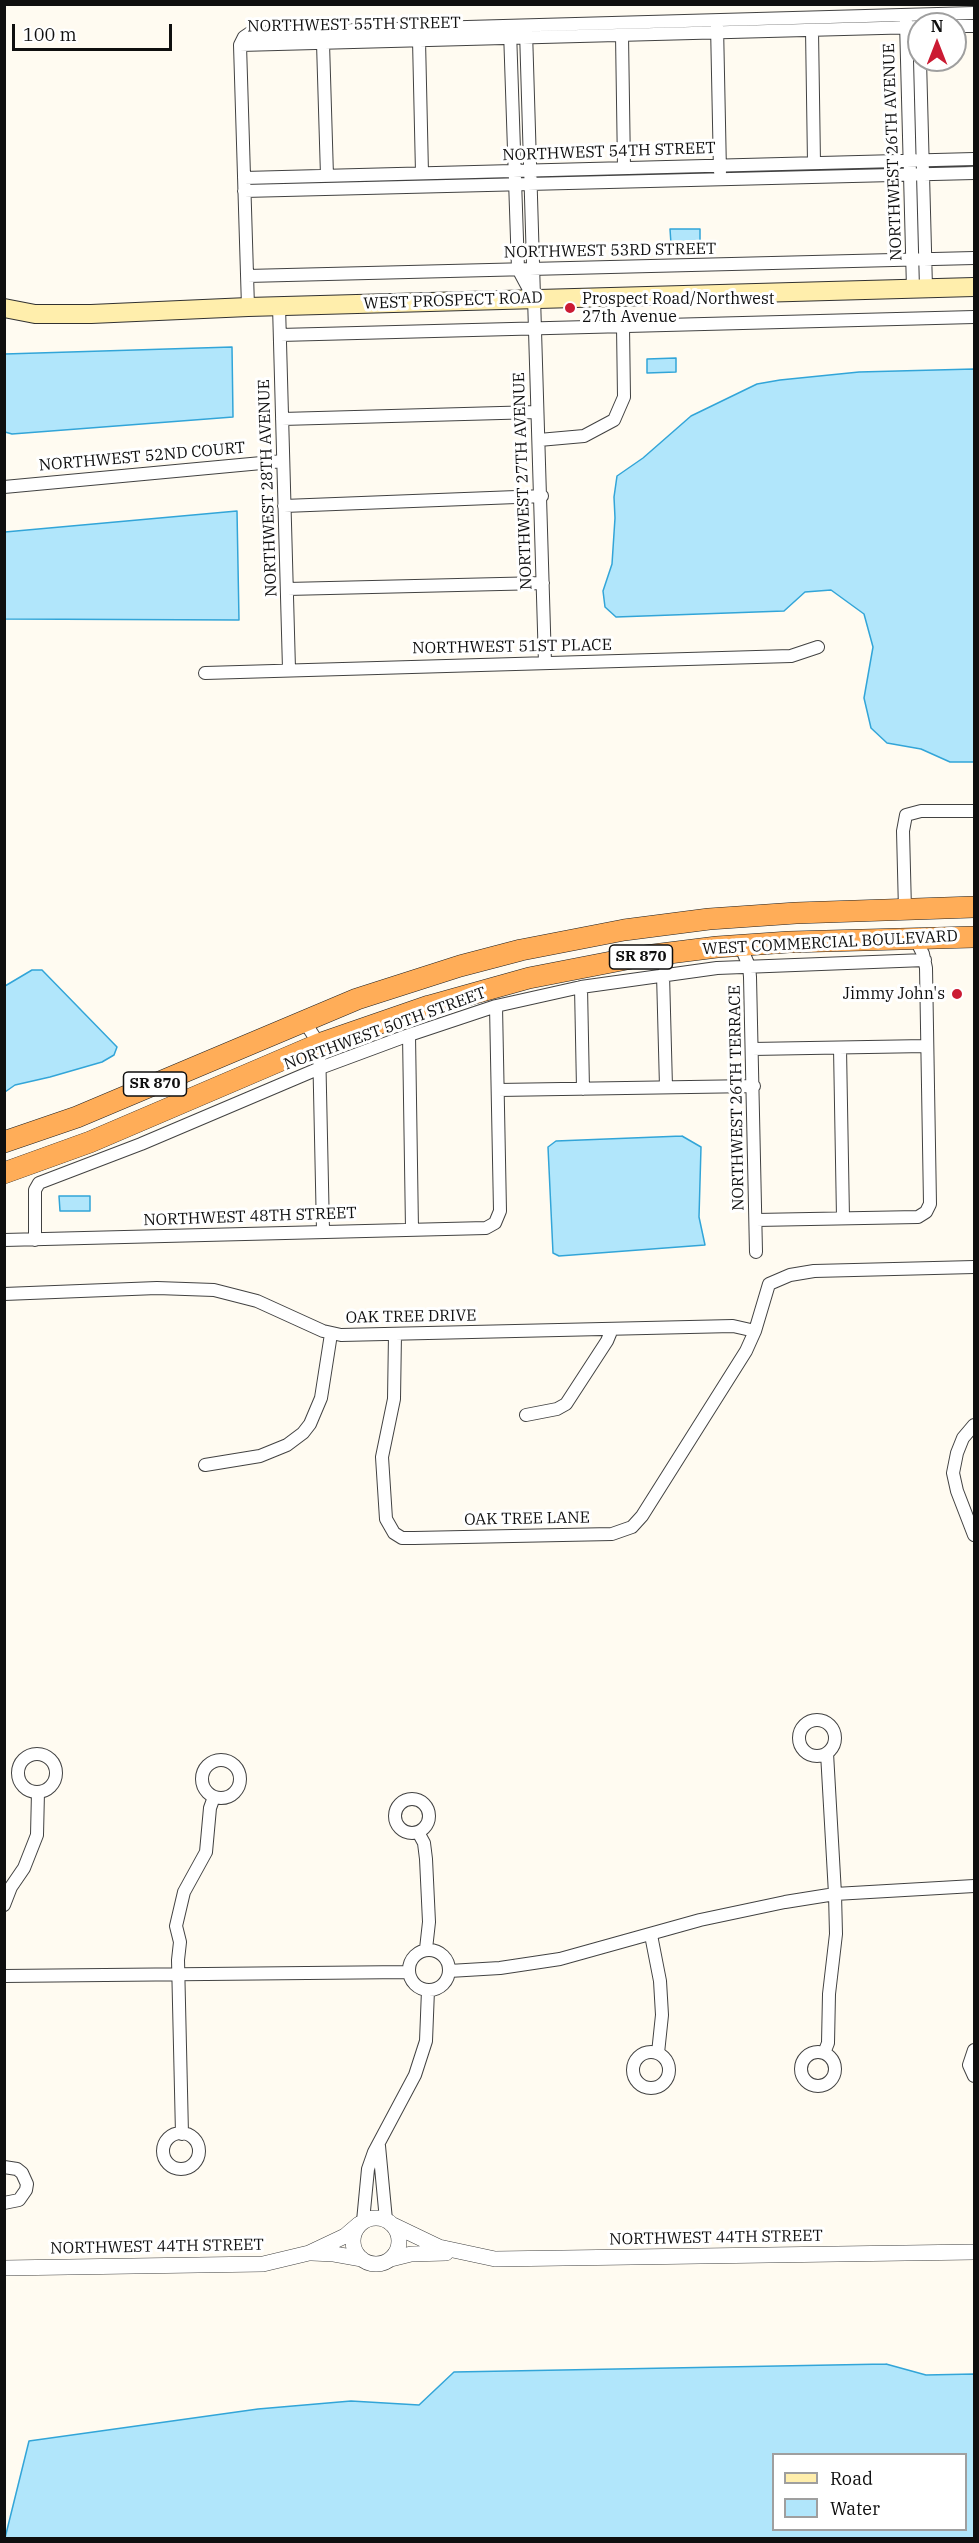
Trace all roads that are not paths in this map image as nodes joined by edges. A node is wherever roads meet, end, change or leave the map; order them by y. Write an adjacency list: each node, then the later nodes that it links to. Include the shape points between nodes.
1 (906, 15): 2 (street, NORTHWEST 55TH STREET); 3 (street, NORTHWEST 26TH AVENUE)
2 (717, 20): 5 (street, NORTHWEST 55TH STREET); 7 (street)
3 (906, 28): 4 (street, NORTHWEST 55TH STREET); 14 (street, NORTHWEST 26TH AVENUE)
4 (812, 30): 7 (street, NORTHWEST 55TH STREET); 16 (street)
5 (526, 31): 6 (street, NORTHWEST 55TH STREET); 8 (street, NORTHWEST 55TH STREET); 19 (street, NORTHWEST 27TH AVENUE)
6 (510, 32): 9 (street, NORTHWEST 55TH STREET); 11 (street, NORTHWEST 55TH STREET, via 255,32 244,37); 20 (street, NORTHWEST 27TH AVENUE)
7 (717, 33): 8 (street, NORTHWEST 55TH STREET); 17 (street)
8 (622, 35): 18 (street)
9 (419, 40): 10 (street, NORTHWEST 55TH STREET); 21 (street)
10 (323, 43): 11 (street, NORTHWEST 55TH STREET); 25 (street)
11 (240, 45): 26 (street)
12 (920, 72): 15 (street, NORTHWEST 26TH AVENUE)
13 (975, 159): 15 (street, NORTHWEST 54TH STREET)
14 (910, 160): 15 (street, NORTHWEST 54TH STREET); 16 (street, NORTHWEST 54TH STREET); 24 (street, NORTHWEST 26TH AVENUE)
15 (923, 160): 23 (street, NORTHWEST 26TH AVENUE)
16 (814, 163): 17 (street, NORTHWEST 54TH STREET)
17 (720, 165): 18 (street, NORTHWEST 54TH STREET); 27 (street)
18 (624, 168): 19 (street, NORTHWEST 54TH STREET)
19 (530, 170): 20 (street, NORTHWEST 54TH STREET); 29 (street, NORTHWEST 27TH AVENUE)
20 (515, 171): 21 (street, NORTHWEST 54TH STREET); 28 (street, NORTHWEST 27TH AVENUE)
21 (422, 173): 25 (street, NORTHWEST 54TH STREET)
22 (975, 173): 23 (street, NORTHWEST 54TH STREET)
23 (923, 174): 24 (street, NORTHWEST 54TH STREET); 32 (street, NORTHWEST 26TH AVENUE)
24 (910, 175): 27 (street, NORTHWEST 54TH STREET); 32 (street, NORTHWEST 26TH AVENUE)
25 (327, 176): 26 (street, NORTHWEST 54TH STREET)
26 (244, 178): 30 (street)
27 (720, 179): 29 (street, NORTHWEST 54TH STREET)
28 (515, 184): 29 (street, NORTHWEST 54TH STREET); 30 (street, NORTHWEST 54TH STREET); 33 (street, NORTHWEST 27TH AVENUE)
29 (530, 184): 34 (street, NORTHWEST 27TH AVENUE)
30 (244, 191): 35 (street)
31 (975, 258): 32 (street, NORTHWEST 53RD STREET)
32 (919, 259): 34 (street, NORTHWEST 53RD STREET); 37 (street, NORTHWEST 26TH AVENUE)
33 (518, 269): 34 (street, NORTHWEST 53RD STREET); 35 (street, NORTHWEST 53RD STREET); 38 (street, NORTHWEST 27TH AVENUE)
34 (533, 269): 38 (street, NORTHWEST 27TH AVENUE)
35 (247, 276): 40 (street)
36 (975, 287): 37 (main road, WEST PROSPECT ROAD)
37 (919, 288): 38 (main road, WEST PROSPECT ROAD)
38 (534, 298): 39 (main road, WEST PROSPECT ROAD); 44 (street, NORTHWEST 27TH AVENUE)
39 (279, 306): 40 (main road, WEST PROSPECT ROAD); 45 (street, NORTHWEST 28TH AVENUE)
40 (248, 307): 41 (main road, WEST PROSPECT ROAD, via 64,314)
41 (4, 308)
42 (975, 317): 43 (street)
43 (623, 327): 44 (street); 48 (street, via 624,397 614,420 584,436)
44 (535, 329): 45 (street); 46 (street, NORTHWEST 27TH AVENUE)
45 (280, 335): 47 (street, NORTHWEST 28TH AVENUE)
46 (537, 412): 47 (street); 48 (street, NORTHWEST 27TH AVENUE)
47 (282, 419): 49 (street, NORTHWEST 28TH AVENUE)
48 (539, 441): 51 (street, NORTHWEST 27TH AVENUE)
49 (283, 461): 50 (street, NORTHWEST 52ND COURT); 52 (street, NORTHWEST 28TH AVENUE)
50 (4, 487)
51 (542, 496): 52 (street); 53 (street, NORTHWEST 27TH AVENUE)
52 (284, 506): 54 (street, NORTHWEST 28TH AVENUE)
53 (543, 583): 54 (street); 56 (street, NORTHWEST 27TH AVENUE)
54 (287, 589): 57 (street, NORTHWEST 28TH AVENUE)
55 (818, 647): 56 (street, NORTHWEST 51ST PLACE, via 791,656)
56 (545, 663): 57 (street, NORTHWEST 51ST PLACE)
57 (289, 669): 58 (street, NORTHWEST 51ST PLACE)
58 (205, 673)
59 (975, 811): 61 (street, via 921,811 906,815)
60 (975, 908): 61 (highway, WEST COMMERCIAL BOULEVARD / SR 870)
61 (905, 910): 64 (highway, via 884,924 793,929); 70 (highway, WEST COMMERCIAL BOULEVARD / SR 870, via 739,916 586,936 443,971)
62 (975, 937): 63 (highway, WEST COMMERCIAL BOULEVARD / SR 870)
63 (915, 939): 64 (highway, WEST COMMERCIAL BOULEVARD / SR 870); 65 (street)
64 (740, 945): 66 (street, NORTHWEST 26TH TERRACE); 72 (highway, WEST COMMERCIAL BOULEVARD / SR 870, via 657,954 529,978 429,1006)
65 (925, 960): 66 (street, NORTHWEST 50TH STREET); 73 (street)
66 (749, 966): 67 (street, NORTHWEST 50TH STREET); 75 (street, NORTHWEST 26TH TERRACE)
67 (663, 974): 68 (street, NORTHWEST 50TH STREET); 78 (street)
68 (581, 987): 69 (street, NORTHWEST 50TH STREET); 79 (street)
69 (496, 1006): 71 (street, NORTHWEST 50TH STREET); 80 (street)
70 (304, 1021): 72 (street); 81 (highway, WEST COMMERCIAL BOULEVARD / SR 870, via 77,1117)
71 (409, 1035): 76 (street, NORTHWEST 50TH STREET); 85 (street)
72 (319, 1044): 76 (street); 82 (highway, WEST COMMERCIAL BOULEVARD / SR 870, via 90,1143)
73 (926, 1046): 74 (street); 83 (street, via 930,1204 918,1217)
74 (840, 1048): 75 (street); 83 (street)
75 (752, 1049): 77 (street, NORTHWEST 26TH TERRACE)
76 (320, 1068): 86 (street); 88 (street, NORTHWEST 50TH STREET, via 39,1183)
77 (754, 1086): 78 (street); 84 (street, NORTHWEST 26TH TERRACE)
78 (666, 1087): 79 (street)
79 (583, 1089): 80 (street)
80 (498, 1090): 85 (street, NORTHWEST 48TH STREET, via 500,1211 495,1223 486,1228)
81 (4, 1142)
82 (4, 1173)
83 (843, 1218): 84 (street)
84 (756, 1220): 89 (street, NORTHWEST 26TH TERRACE)
85 (412, 1229): 86 (street, NORTHWEST 48TH STREET)
86 (324, 1232): 88 (street, NORTHWEST 48TH STREET)
87 (4, 1240): 88 (street, NORTHWEST 48TH STREET)
88 (35, 1240)
89 (756, 1252)
90 (975, 1267): 93 (street, via 790,1275 769,1284)
91 (4, 1294): 94 (street, OAK TREE DRIVE, via 157,1288 214,1290 257,1301)
92 (612, 1329): 93 (street, OAK TREE DRIVE, via 733,1326); 95 (street, OAK TREE DRIVE); 96 (street, via 566,1404)
93 (755, 1331): 95 (street, OAK TREE LANE, via 734,1371 632,1527 605,1534 414,1538 394,1533 385,1514 382,1457 394,1399)
94 (331, 1334): 95 (street, OAK TREE DRIVE); 98 (street, via 323,1390 307,1429 269,1453)
95 (395, 1334)
96 (526, 1415)
97 (975, 1425): 99 (street, via 963,1438 954,1473)
98 (206, 1465)
99 (975, 1535)
100 (827, 1753): 105 (street)
101 (38, 1792): 106 (street, via 37,1834)
102 (214, 1797): 111 (street, via 206,1852 184,1892 176,1926)
103 (418, 1832): 108 (street, via 426,1859)
104 (975, 1886): 105 (street)
105 (835, 1894): 107 (street, via 700,1920); 116 (street, via 836,1934)
106 (4, 1905)
107 (651, 1935): 109 (street, via 560,1959); 115 (street, via 660,1981)
108 (426, 1949): 109 (street, via 440,1952); 110 (street, via 411,1959)
109 (449, 1971): 113 (street, via 444,1984)
110 (408, 1972): 111 (street); 113 (street, via 413,1983)
111 (179, 1974): 112 (street); 118 (street)
112 (4, 1976)
113 (428, 1990): 119 (street, via 426,2041 415,2075)
114 (975, 2050): 117 (street, via 969,2065)
115 (658, 2053)
116 (824, 2053)
117 (975, 2076)
118 (182, 2134)
119 (379, 2146): 121 (street); 122 (street)
120 (5, 2166): 123 (street, via 22,2173 27,2184 19,2200)
121 (366, 2183): 122 (street); 125 (street)
122 (381, 2183): 124 (street)
123 (4, 2203)
124 (389, 2222): 125 (street, via 373,2218); 126 (street, NORTHWEST 44TH STREET); 130 (street, via 399,2241)
125 (361, 2223): 128 (street, NORTHWEST 44TH STREET, via 345,2236); 129 (street, via 355,2230 353,2244)
126 (458, 2252): 127 (street, NORTHWEST 44TH STREET, via 495,2259); 130 (street, NORTHWEST 44TH STREET)
127 (975, 2252)
128 (309, 2253): 129 (street, NORTHWEST 44TH STREET); 131 (street, NORTHWEST 44TH STREET, via 263,2264)
129 (362, 2259): 130 (street, via 373,2264)
130 (391, 2259)
131 (4, 2268)

